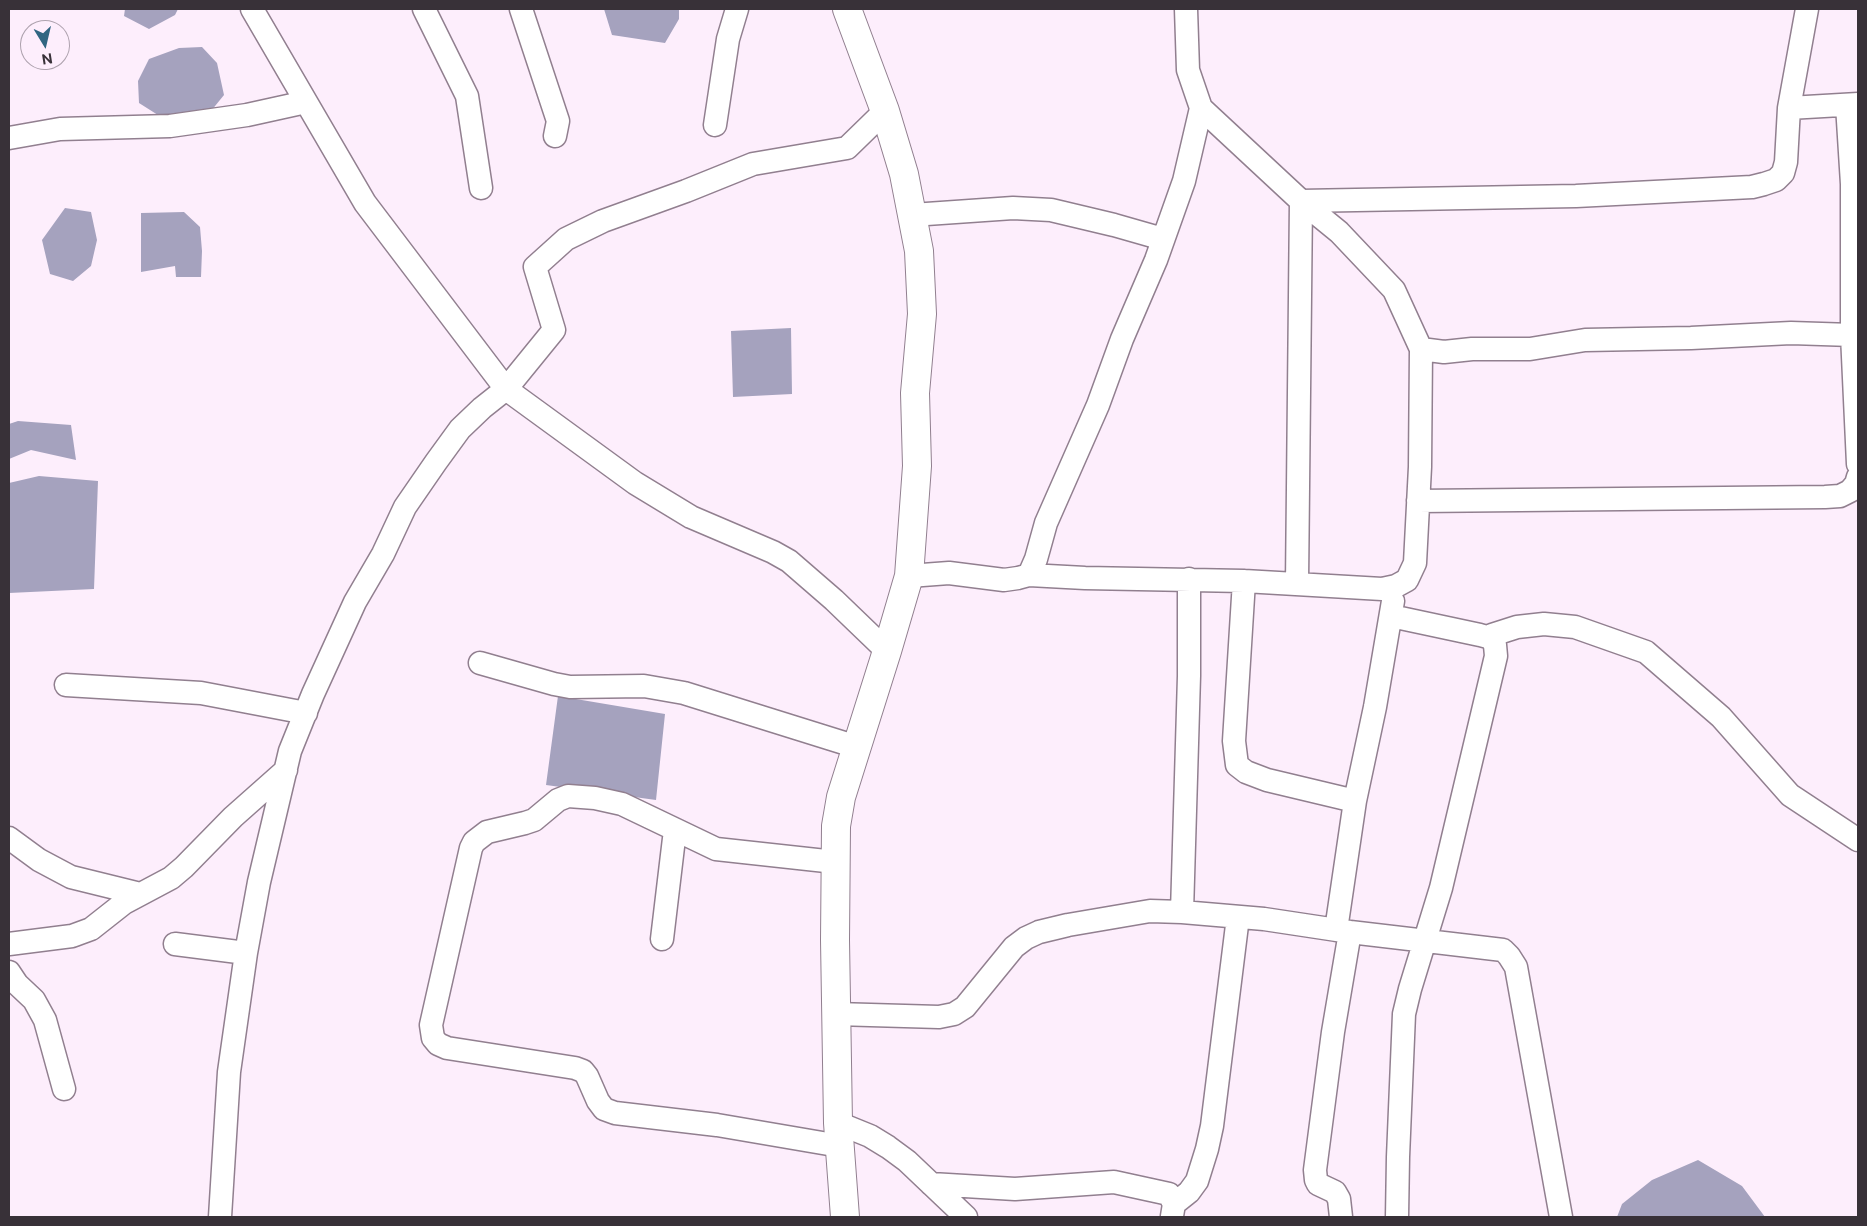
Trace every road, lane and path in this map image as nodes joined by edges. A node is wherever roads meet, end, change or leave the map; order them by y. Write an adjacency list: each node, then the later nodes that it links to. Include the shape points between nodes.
1 (252, 9): 8 (street)
2 (424, 9): 16 (street, via 467,96)
3 (521, 9): 14 (street, via 558,121)
4 (737, 9): 13 (street, via 728,39)
5 (847, 9): 12 (main road)
6 (1186, 9): 10 (street, via 1188,70)
7 (1807, 9): 11 (street)
8 (306, 102): 15 (street, via 170,126 60,130); 22 (street, via 365,203)
9 (1853, 104): 11 (street); 20 (street)
10 (1201, 108): 17 (street); 19 (street, via 1184,181)
11 (1789, 108): 17 (street, via 1783,173 1776,180 1752,187 1576,196)
12 (884, 111): 18 (main road, via 904,174); 22 (street, via 847,148 752,164 602,221 566,239 536,267 554,330)
13 (715, 125)
14 (555, 136)
15 (9, 138)
16 (481, 188)
17 (1301, 202): 21 (street, via 1339,232 1394,290); 30 (street)
18 (912, 215): 19 (street, via 1012,208 1051,210); 27 (main road, via 919,251 922,314 915,393 917,466)
19 (1163, 239): 26 (street, via 1098,405 1046,523)
20 (1852, 335): 21 (street, via 1791,333 1585,340 1530,349 1444,352); 23 (street)
21 (1421, 349): 25 (street)
22 (506, 389): 34 (street, via 635,484 691,517 788,561); 37 (street, via 460,430 405,507 355,602)
23 (1858, 464)
24 (1858, 476): 25 (street, via 1850,491 1840,496 1824,497)
25 (1418, 500): 31 (street, via 1415,563 1407,580)
26 (1029, 575): 27 (street, via 1004,580 949,573); 28 (street)
27 (909, 576): 34 (main road)
28 (1189, 579): 29 (street); 46 (street)
29 (1244, 581): 30 (street); 40 (street, via 1234,741 1237,765 1267,780)
30 (1297, 584): 31 (street, via 1382,589)
31 (1396, 586): 32 (street)
32 (1391, 616): 33 (street); 40 (street)
33 (1490, 638): 43 (street, via 1517,627 1544,624 1575,627 1646,652 1721,717 1790,796); 50 (street, via 1495,645 1496,656 1492,678 1441,888)
34 (887, 651): 38 (main road)
35 (480, 663): 38 (street, via 570,687 644,686 684,693)
36 (66, 685): 37 (street, via 201,693)
37 (306, 713): 39 (street, via 290,751)
38 (857, 747): 44 (main road, via 841,797 836,826)
39 (286, 770): 45 (street, via 232,817 184,867 171,878); 53 (street)
40 (1355, 801): 48 (street)
41 (675, 830): 44 (street, via 716,850); 49 (street); 57 (street, via 622,804 568,796 534,820 487,832 474,842 431,1025 433,1038 447,1048 583,1071 604,1109 615,1113)
42 (9, 838): 45 (street, via 39,860 71,877)
43 (1858, 840)
44 (836, 862): 55 (main road)
45 (140, 894): 51 (street, via 81,934)
46 (1182, 912): 47 (street); 55 (street, via 1150,911 1039,932 1014,947 965,1007 954,1014 939,1017)
47 (1238, 917): 48 (street); 59 (street, via 1207,1149 1197,1181)
48 (1343, 931): 50 (street); 63 (street, via 1348,954 1333,1032 1315,1170 1318,1184 1335,1192 1339,1199)
49 (662, 939)
50 (1424, 940): 64 (street, via 1404,1014); 65 (street, via 1503,950 1516,967)
51 (9, 944)
52 (175, 944): 53 (street)
53 (246, 952): 60 (street, via 229,1072)
54 (9, 972): 56 (street, via 34,1000 45,1020)
55 (836, 1014): 57 (main road)
56 (64, 1088)
57 (839, 1134): 58 (street, via 870,1136 907,1161); 61 (main road)
58 (930, 1184): 59 (street, via 1015,1189 1114,1182 1169,1194); 62 (street)
59 (1173, 1210)
60 (220, 1217)
61 (844, 1217)
62 (966, 1217)
63 (1341, 1217)
64 (1397, 1217)
65 (1561, 1217)

